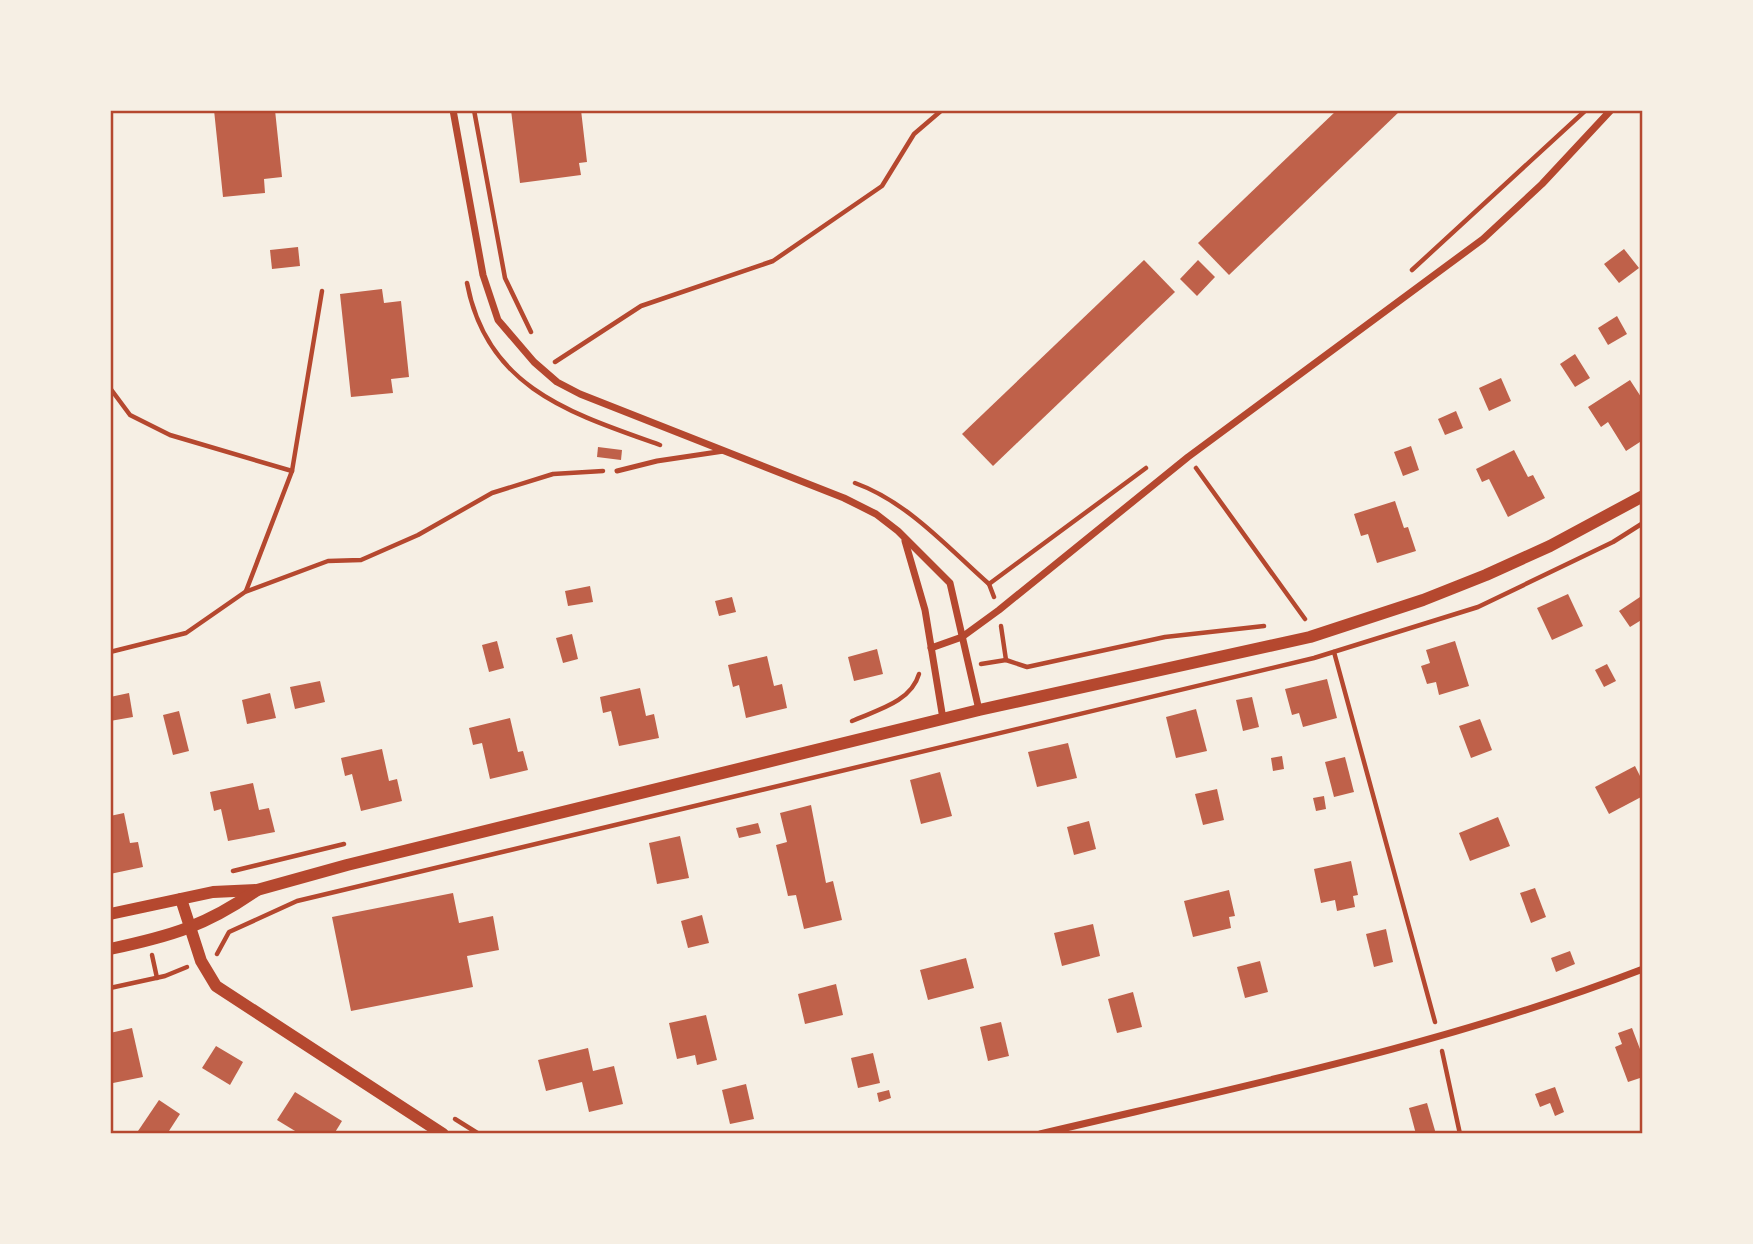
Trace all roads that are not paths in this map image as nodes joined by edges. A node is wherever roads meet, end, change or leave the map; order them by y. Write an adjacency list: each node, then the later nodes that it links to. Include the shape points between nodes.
1 (453, 110): 3 (street, via 483,275 498,320 543,370 580,394)
2 (1611, 110): 7 (street, via 1483,239 1188,457)
3 (725, 451): 4 (lane); 6 (street, via 844,498 876,514)
4 (617, 471)
5 (1643, 496): 9 (street, via 1550,547 1486,575 1310,637)
6 (904, 537): 7 (street, via 950,583); 8 (street, via 918,579)
7 (962, 637): 8 (street); 9 (street)
8 (931, 648): 10 (street)
9 (979, 710): 10 (street)
10 (943, 719): 11 (street)
11 (257, 890): 12 (street); 14 (street, via 222,915)
12 (181, 899): 13 (street); 14 (street)
13 (110, 914)
14 (190, 929): 15 (street); 17 (street, via 216,986)
15 (110, 948)
16 (1643, 969): 18 (street, via 1439,1038)
17 (443, 1134)
18 (1040, 1134)

